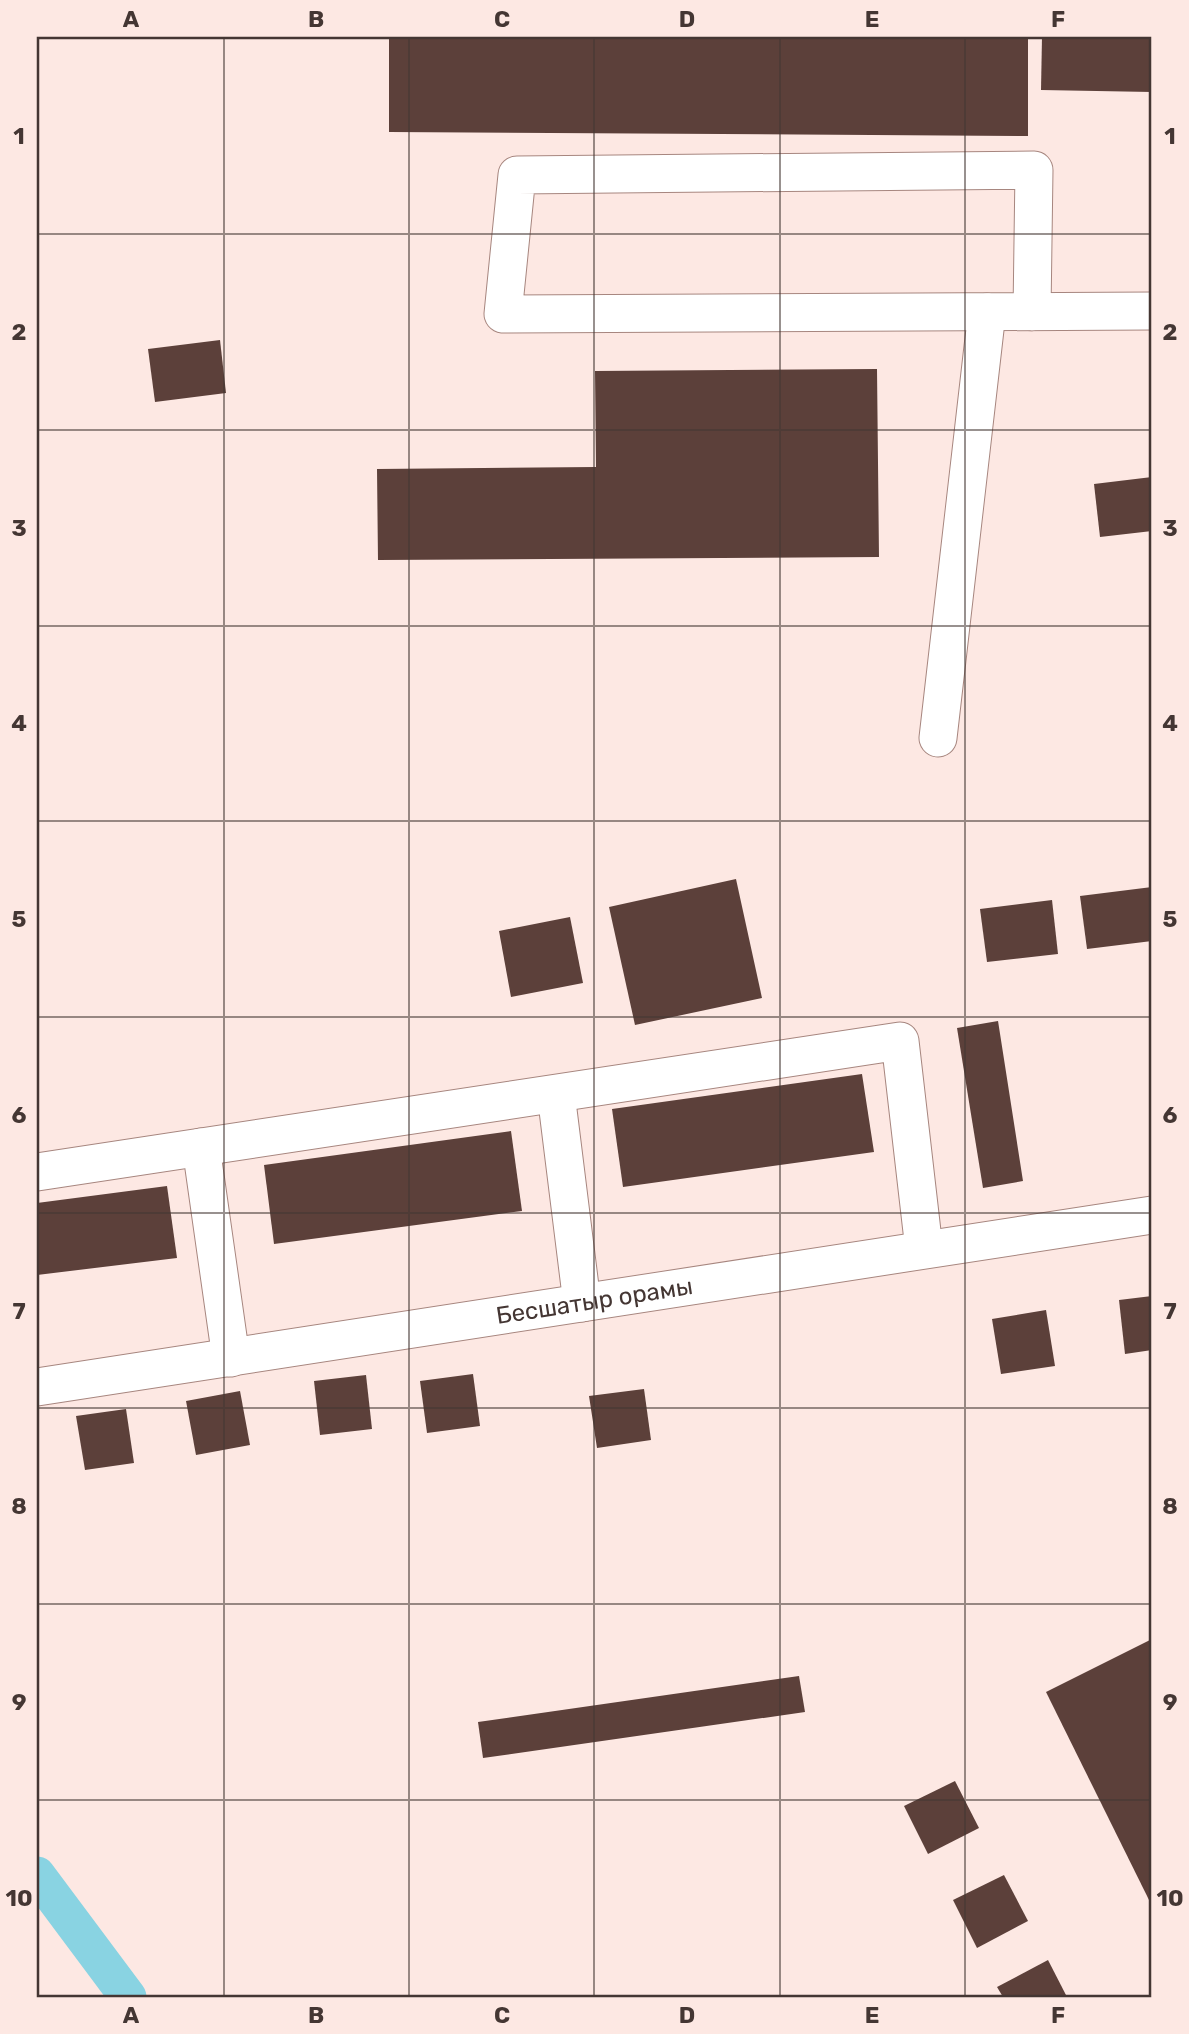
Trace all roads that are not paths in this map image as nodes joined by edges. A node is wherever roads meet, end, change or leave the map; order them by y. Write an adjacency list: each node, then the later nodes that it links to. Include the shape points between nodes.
1 (1152, 311): 3 (street)
2 (986, 312): 3 (street); 3 (street, via 503,314 517,175 1034,170); 4 (street)
3 (1032, 312)
4 (938, 738)
5 (556, 1094): 6 (street); 9 (street, via 900,1041); 10 (street)
6 (201, 1147): 7 (street); 11 (street)
7 (37, 1172)
8 (1152, 1215): 9 (street, Бесшатыр орамы)
9 (924, 1249): 10 (street, Бесшатыр орамы)
10 (582, 1303): 11 (street, Бесшатыр орамы)
11 (231, 1358): 12 (street, Бесшатыр орамы)
12 (37, 1387)

